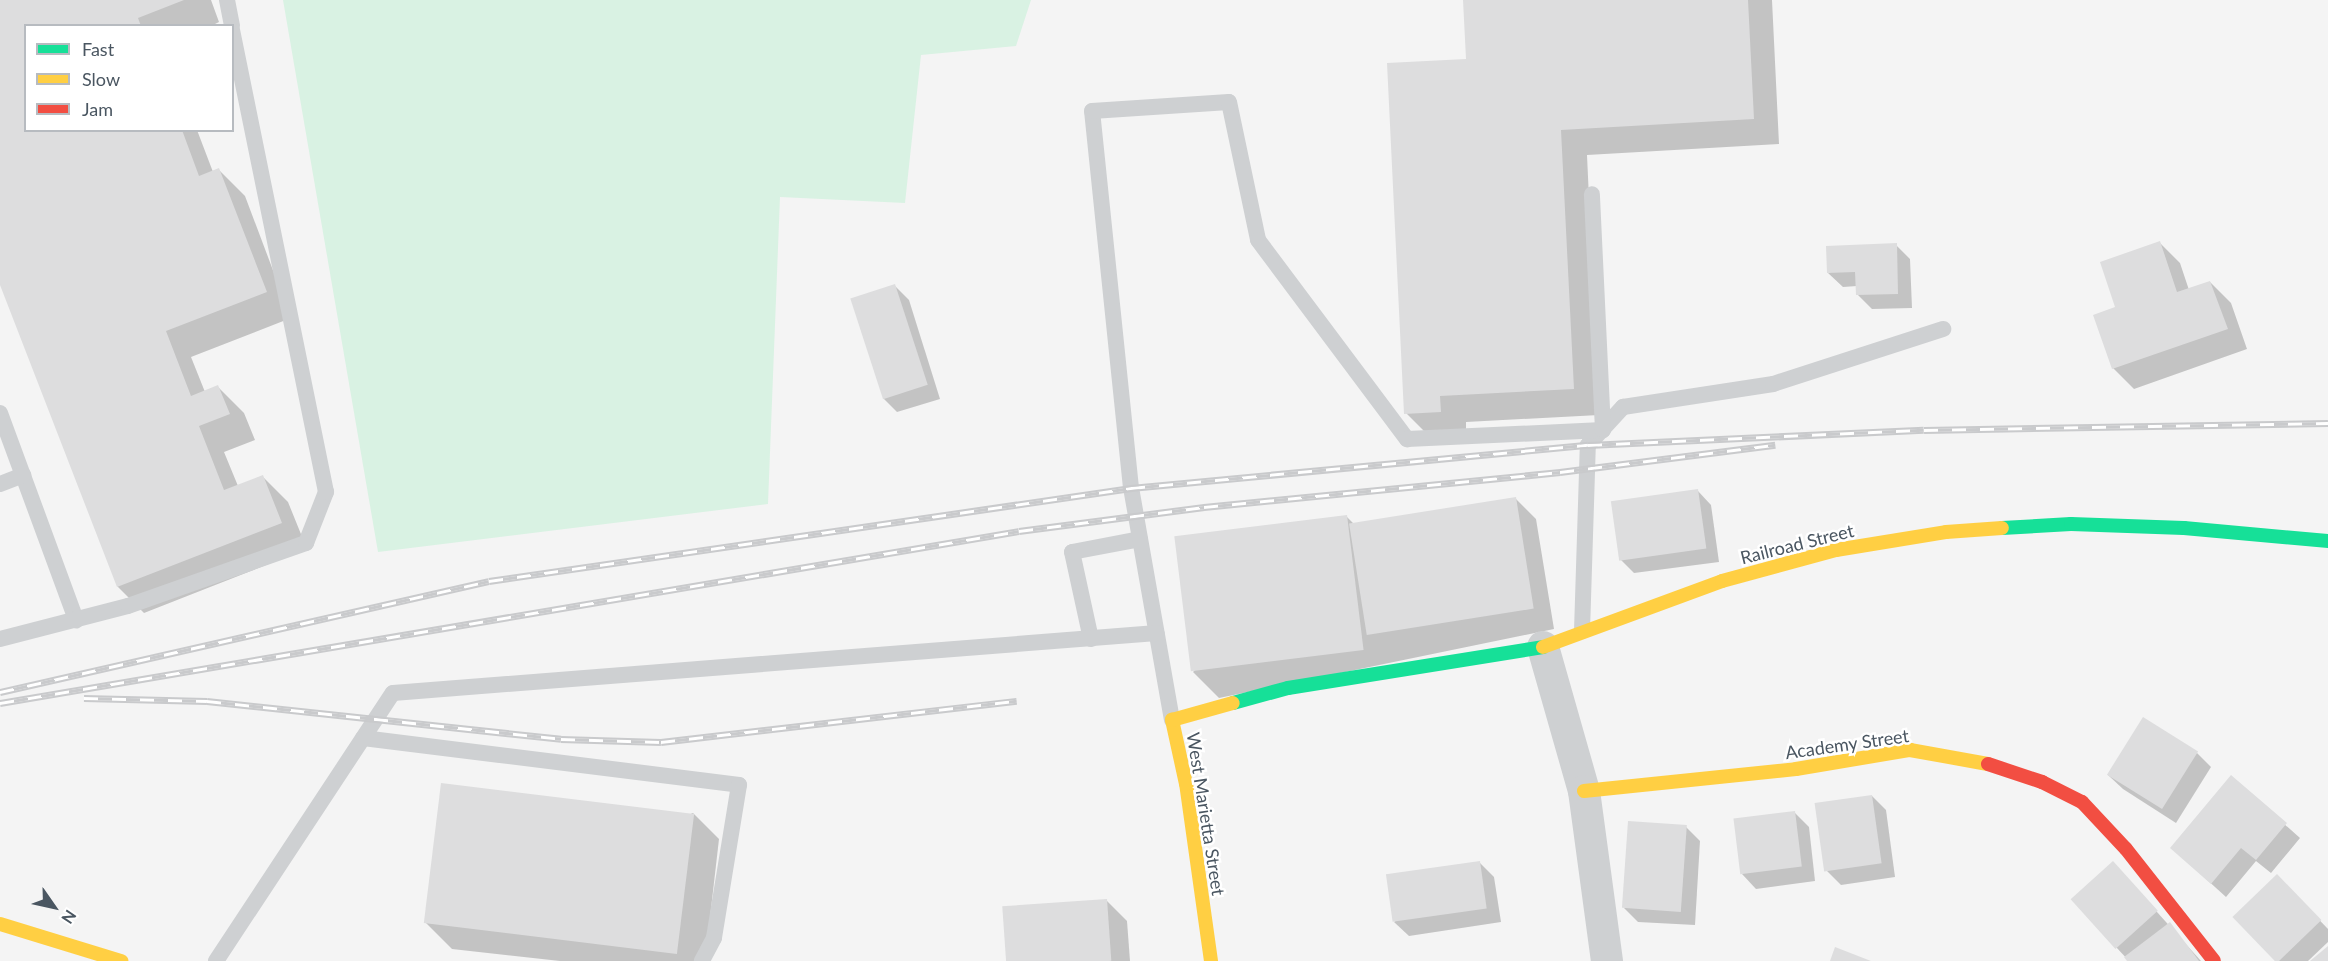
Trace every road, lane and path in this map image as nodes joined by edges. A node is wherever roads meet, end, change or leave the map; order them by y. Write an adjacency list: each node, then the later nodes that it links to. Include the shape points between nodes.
1 (226, 0): 2 (lane)
2 (231, 24)
3 (234, 38): 12 (lane, via 326,492 306,543 128,606)
4 (1592, 194): 7 (lane)
5 (1943, 329): 7 (lane, via 1773,384 1623,408)
6 (0, 413): 8 (lane)
7 (1603, 430): 10 (lane, via 1407,439 1258,240 1229,102 1092,111 1131,488); 13 (lane, via 1588,445)
8 (23, 475): 9 (lane); 12 (lane)
9 (0, 484)
10 (1140, 539): 14 (lane); 16 (lane, via 1072,552)
11 (2328, 541): 13 (street, Railroad Street, via 2184,528 2071,524 1946,532 1836,550 1722,581)
12 (76, 620): 15 (lane)
13 (1582, 631): 17 (street, Railroad Street)
14 (1157, 633): 16 (lane); 19 (lane)
15 (0, 639)
16 (1091, 639): 20 (lane, via 393,693)
17 (1543, 647): 18 (street, Railroad Street); 21 (street)
18 (1288, 688): 19 (street, West Marietta Street)
19 (1172, 720): 26 (street, West Marietta Street, via 1186,784)
20 (363, 738): 24 (lane); 25 (lane, via 739,785 714,938)
21 (1584, 791): 27 (street); 28 (street, Academy Street, via 1796,769 1910,750 1982,762 2042,782 2082,802 2126,849)
22 (0, 924): 23 (street)
23 (121, 961)
24 (216, 961)
25 (702, 961)
26 (1211, 961)
27 (1607, 961)
28 (2214, 961)

